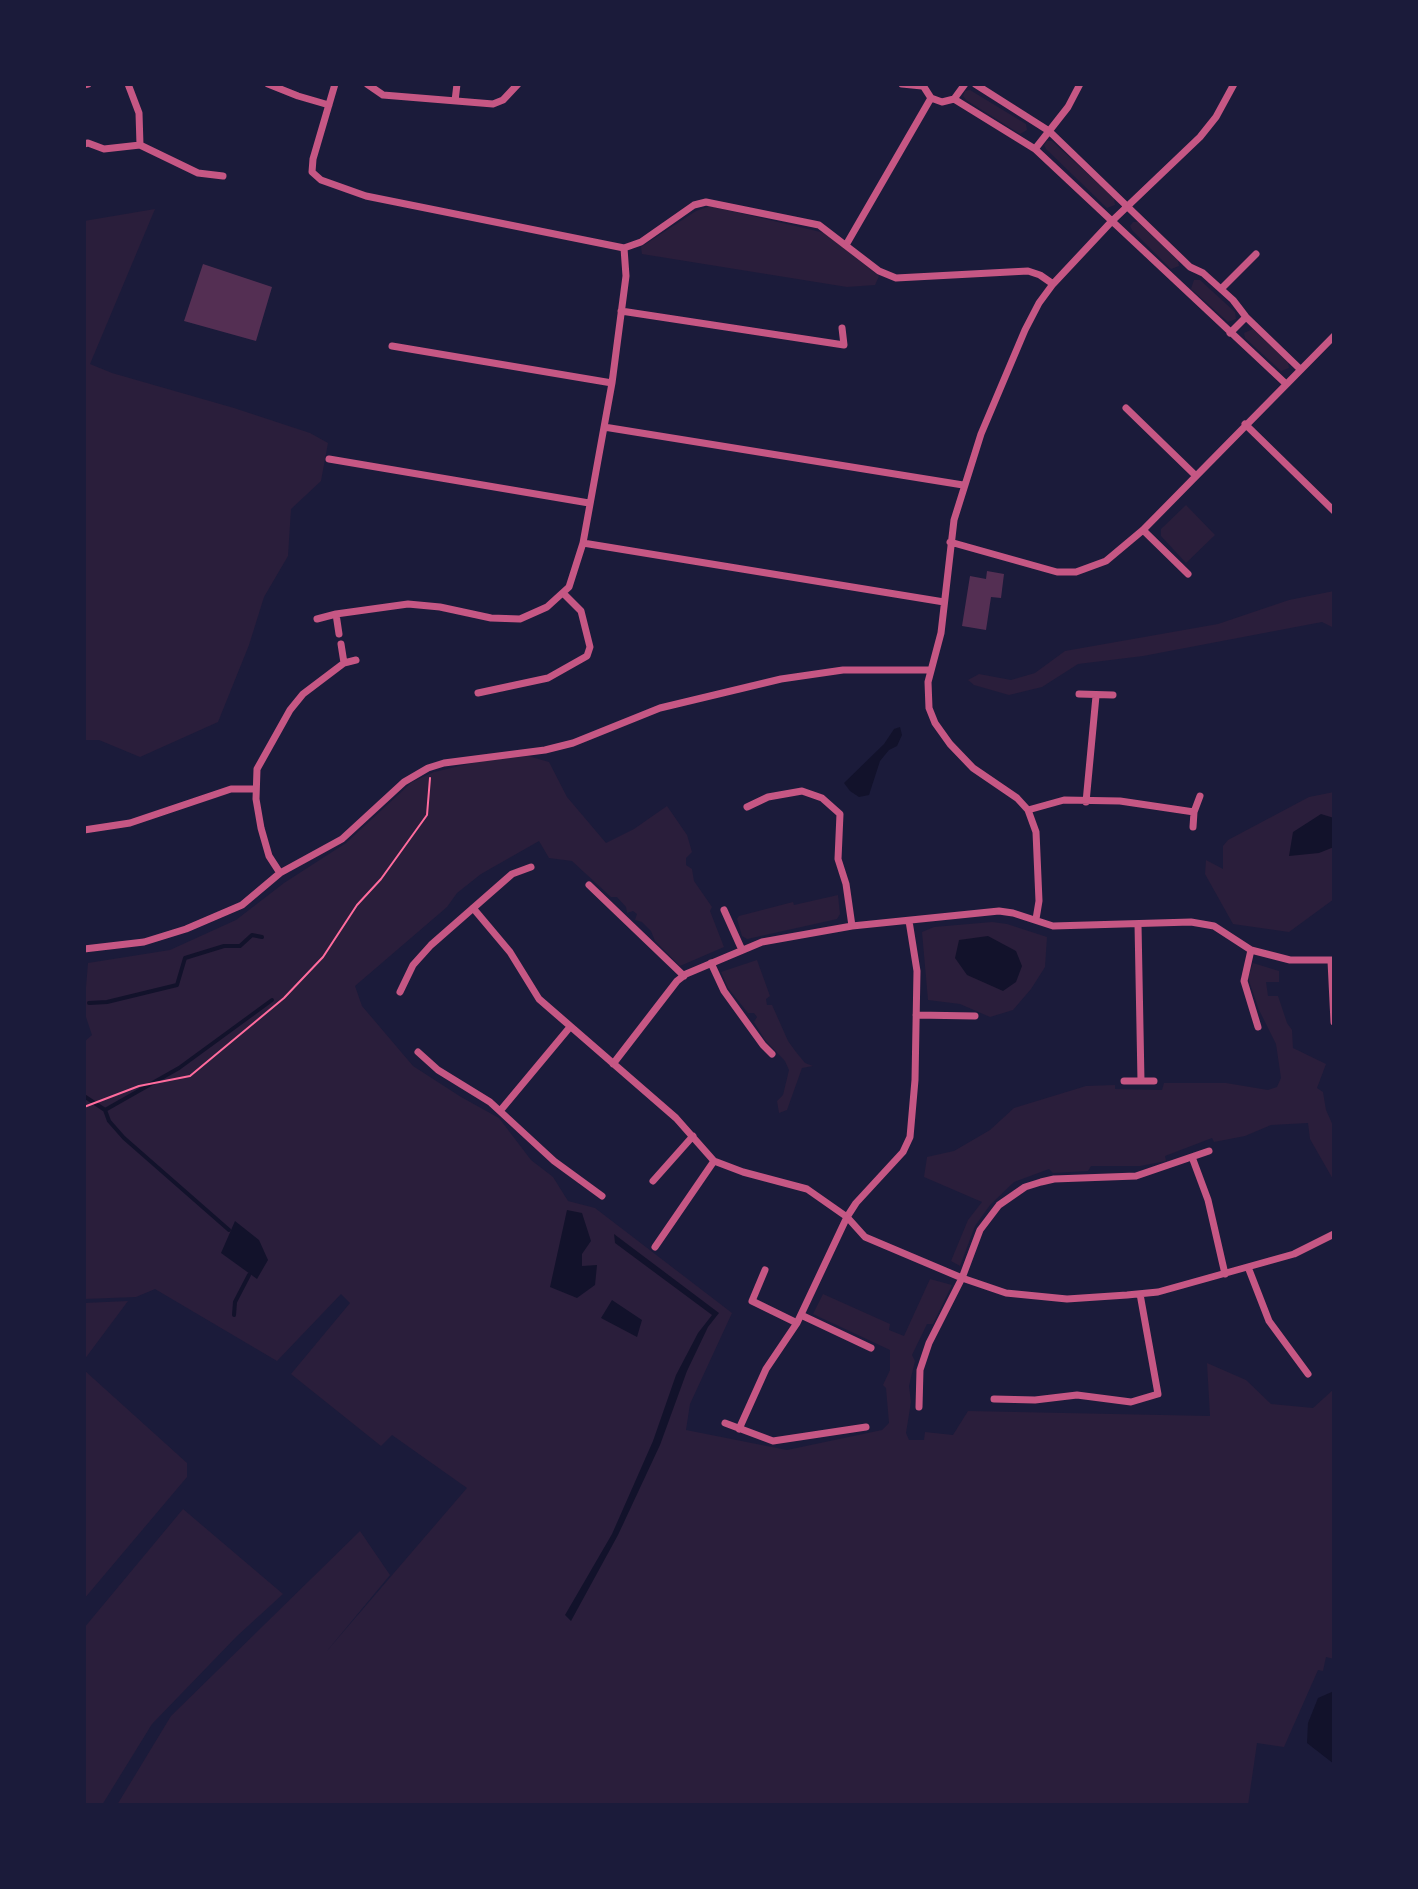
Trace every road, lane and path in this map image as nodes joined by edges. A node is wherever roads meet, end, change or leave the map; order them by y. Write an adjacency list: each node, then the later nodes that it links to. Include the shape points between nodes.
1 (128, 84): 19 (street, via 139,113)
2 (268, 84): 16 (street)
3 (335, 84): 16 (street)
4 (367, 84): 15 (street, via 383,95)
5 (457, 84): 15 (street)
6 (518, 84): 15 (street, via 496,104)
7 (902, 84): 12 (street)
8 (965, 84): 14 (street)
9 (975, 84): 17 (street)
10 (1080, 84): 17 (street)
11 (1234, 84): 22 (street, via 1200,137)
12 (922, 85): 13 (street)
13 (931, 98): 14 (street); 24 (street)
14 (954, 99): 20 (street)
15 (455, 101)
16 (329, 105): 25 (street, via 313,159 316,178 393,203)
17 (1049, 131): 20 (street); 22 (street)
18 (84, 144): 19 (street, via 104,149)
19 (140, 145): 21 (street, via 198,173)
20 (1035, 149): 23 (street)
21 (223, 176)
22 (1129, 205): 23 (street); 27 (street)
23 (1112, 221): 28 (street); 29 (street)
24 (846, 245): 25 (street, via 819,225 706,202); 29 (street, via 896,278 1028,271)
25 (624, 248): 31 (street)
26 (1256, 254): 30 (street)
27 (1190, 267): 28 (street); 30 (street)
28 (1178, 281): 34 (street)
29 (1053, 284): 45 (street, via 1025,330)
30 (1221, 289): 32 (street)
31 (621, 311): 33 (street, via 844,345); 38 (street)
32 (1246, 317): 34 (street); 37 (street)
33 (842, 328)
34 (1230, 333): 39 (street)
35 (1334, 336): 37 (street)
36 (392, 346): 38 (street)
37 (1300, 369): 39 (street)
38 (612, 383): 42 (street)
39 (1285, 383): 41 (street)
40 (1126, 408): 44 (street)
41 (1245, 424): 44 (street); 47 (street)
42 (604, 427): 45 (street); 46 (street)
43 (329, 459): 46 (street)
44 (1195, 475): 48 (street)
45 (963, 485): 49 (street)
46 (589, 503): 50 (street)
47 (1334, 511)
48 (1143, 530): 49 (street, via 1106,561 1076,572 1036,568); 51 (street)
49 (950, 542): 53 (street)
50 (583, 543): 52 (street); 53 (street)
51 (1188, 574)
52 (564, 594): 54 (street, via 520,619 408,604); 61 (street, via 581,611 590,647 587,656 548,678)
53 (944, 602): 60 (street)
54 (336, 614): 55 (street); 56 (street)
55 (317, 619)
56 (339, 634)
57 (341, 644): 59 (street)
58 (356, 660): 59 (street)
59 (344, 663): 66 (street, via 318,680 290,710 262,756)
60 (930, 670): 65 (street, via 853,669 781,679 660,708 573,743); 70 (street, via 929,708 945,738 973,768)
61 (478, 693)
62 (1079, 694): 64 (street)
63 (1113, 695): 64 (street)
64 (1096, 696): 68 (street)
65 (428, 768): 75 (street, via 404,782 342,839); 101 (path, via 427,815 323,957 284,998 190,1076 139,1086)
66 (256, 789): 73 (street, via 231,789 130,823); 75 (street, via 263,837)
67 (1200, 796): 71 (street)
68 (1086, 802): 70 (street, via 1064,800); 71 (street, via 1120,801)
69 (747, 807): 82 (street, via 802,791 822,798 840,814 838,859)
70 (1028, 810): 79 (street, via 1036,832)
71 (1194, 812): 72 (street)
72 (1193, 827)
73 (84, 830)
74 (531, 867): 77 (street, via 512,874)
75 (280, 873): 83 (street, via 242,905 186,929 144,942)
76 (589, 885): 88 (street)
77 (473, 908): 89 (street, via 413,965); 93 (street, via 510,952 539,999)
78 (724, 910): 84 (street)
79 (1036, 919): 80 (street, via 999,911); 81 (street, via 1053,926)
80 (909, 921): 82 (street); 90 (street, via 917,971)
81 (1138, 924): 85 (street, via 1199,922); 99 (street)
82 (852, 926): 84 (street)
83 (84, 949)
84 (742, 950): 87 (street)
85 (1251, 950): 86 (street, via 1290,960); 94 (street, via 1244,981)
86 (1332, 960): 92 (street)
87 (711, 963): 88 (street); 96 (street, via 724,991)
88 (684, 976): 97 (street)
89 (400, 992)
90 (916, 1015): 91 (street); 109 (street, via 910,1137)
91 (975, 1016)
92 (1334, 1022)
93 (570, 1027): 97 (street); 102 (street)
94 (1258, 1027)
95 (418, 1052): 102 (street)
96 (772, 1054)
97 (613, 1064): 103 (street)
98 (1124, 1081): 99 (street)
99 (1141, 1081): 100 (street)
100 (1154, 1081)
101 (84, 1107)
102 (500, 1111): 108 (street)
103 (693, 1136): 106 (street); 107 (street)
104 (1209, 1151): 105 (street)
105 (1192, 1157): 114 (street); 115 (street, via 1136,1176 1054,1179 1025,1187 999,1205 980,1230)
106 (714, 1161): 109 (street, via 807,1189); 111 (street)
107 (653, 1181)
108 (602, 1196)
109 (847, 1217): 115 (street, via 865,1237); 117 (street)
110 (1334, 1234): 112 (street, via 1294,1254)
111 (655, 1247)
112 (1248, 1267): 114 (street); 119 (street, via 1269,1321)
113 (765, 1270): 117 (street, via 752,1301)
114 (1225, 1274): 116 (street)
115 (962, 1278): 116 (street, via 1006,1293 1067,1299); 121 (street, via 920,1370)
116 (1140, 1294): 120 (street, via 1158,1394 1131,1402 1077,1395)
117 (799, 1319): 118 (street); 124 (street, via 766,1369)
118 (871, 1348)
119 (1308, 1374)
120 (994, 1399)
121 (919, 1407)
122 (725, 1423): 124 (street)
123 (866, 1427): 124 (street, via 773,1441)
124 (739, 1429)

